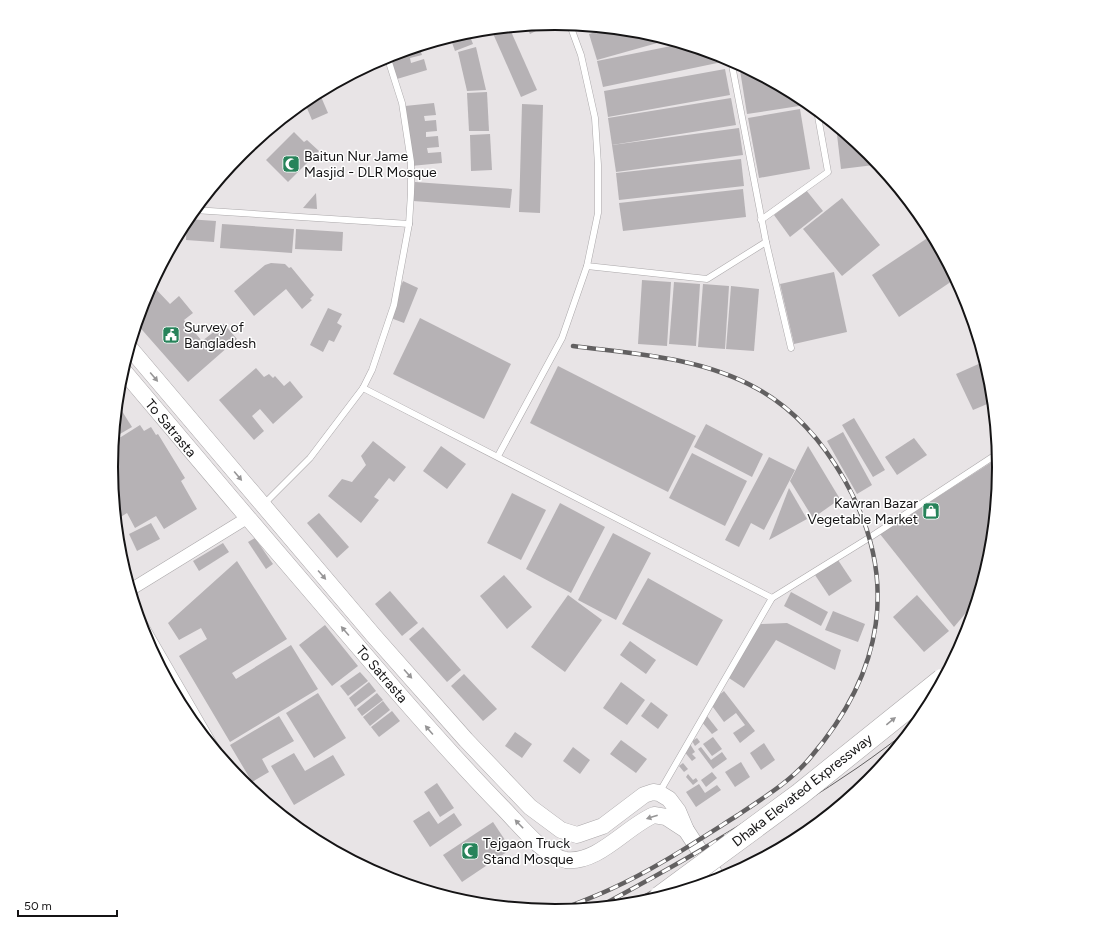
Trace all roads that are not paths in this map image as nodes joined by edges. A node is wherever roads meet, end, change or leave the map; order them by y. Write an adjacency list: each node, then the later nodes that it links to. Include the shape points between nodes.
1 (572, 31): 9 (lane, via 581,55 595,118 598,165 598,212)
2 (388, 63): 7 (lane, via 402,103 407,133 411,193)
3 (731, 67): 6 (lane)
4 (818, 118): 6 (lane, via 828,172)
5 (201, 210): 7 (lane)
6 (761, 220): 8 (lane)
7 (409, 224): 13 (lane, via 394,305 372,370)
8 (766, 242): 9 (lane, via 707,279); 10 (lane)
9 (587, 266): 14 (lane, via 562,338)
10 (791, 348)
11 (133, 352): 16 (street, one-way to 16)
12 (127, 375): 17 (street, To Satrasta)
13 (363, 388): 14 (lane); 16 (lane, via 310,458)
14 (498, 456): 19 (lane)
15 (992, 457): 19 (lane)
16 (263, 505): 17 (street); 23 (street, one-way to 23)
17 (247, 518): 18 (street); 24 (street, To Satrasta, one-way to 17)
18 (134, 587)
19 (772, 598): 25 (lane)
20 (172, 677): 22 (street)
21 (931, 688): 30 (highway, Dhaka Elevated Expressway, one-way to 21, bridge, via 800,794)
22 (191, 709)
23 (466, 740): 24 (street); 26 (street, via 530,807)
24 (451, 754): 28 (street, To Satrasta, one-way to 24)
25 (659, 793): 26 (street, via 644,795 603,826 590,831 576,835); 27 (street, via 673,804)
26 (561, 830): 28 (street)
27 (686, 830): 28 (street, To Satrasta, one-way to 28, via 666,817 654,815 588,857 567,860); 29 (street)
28 (546, 850)
29 (715, 874)
30 (673, 888)

